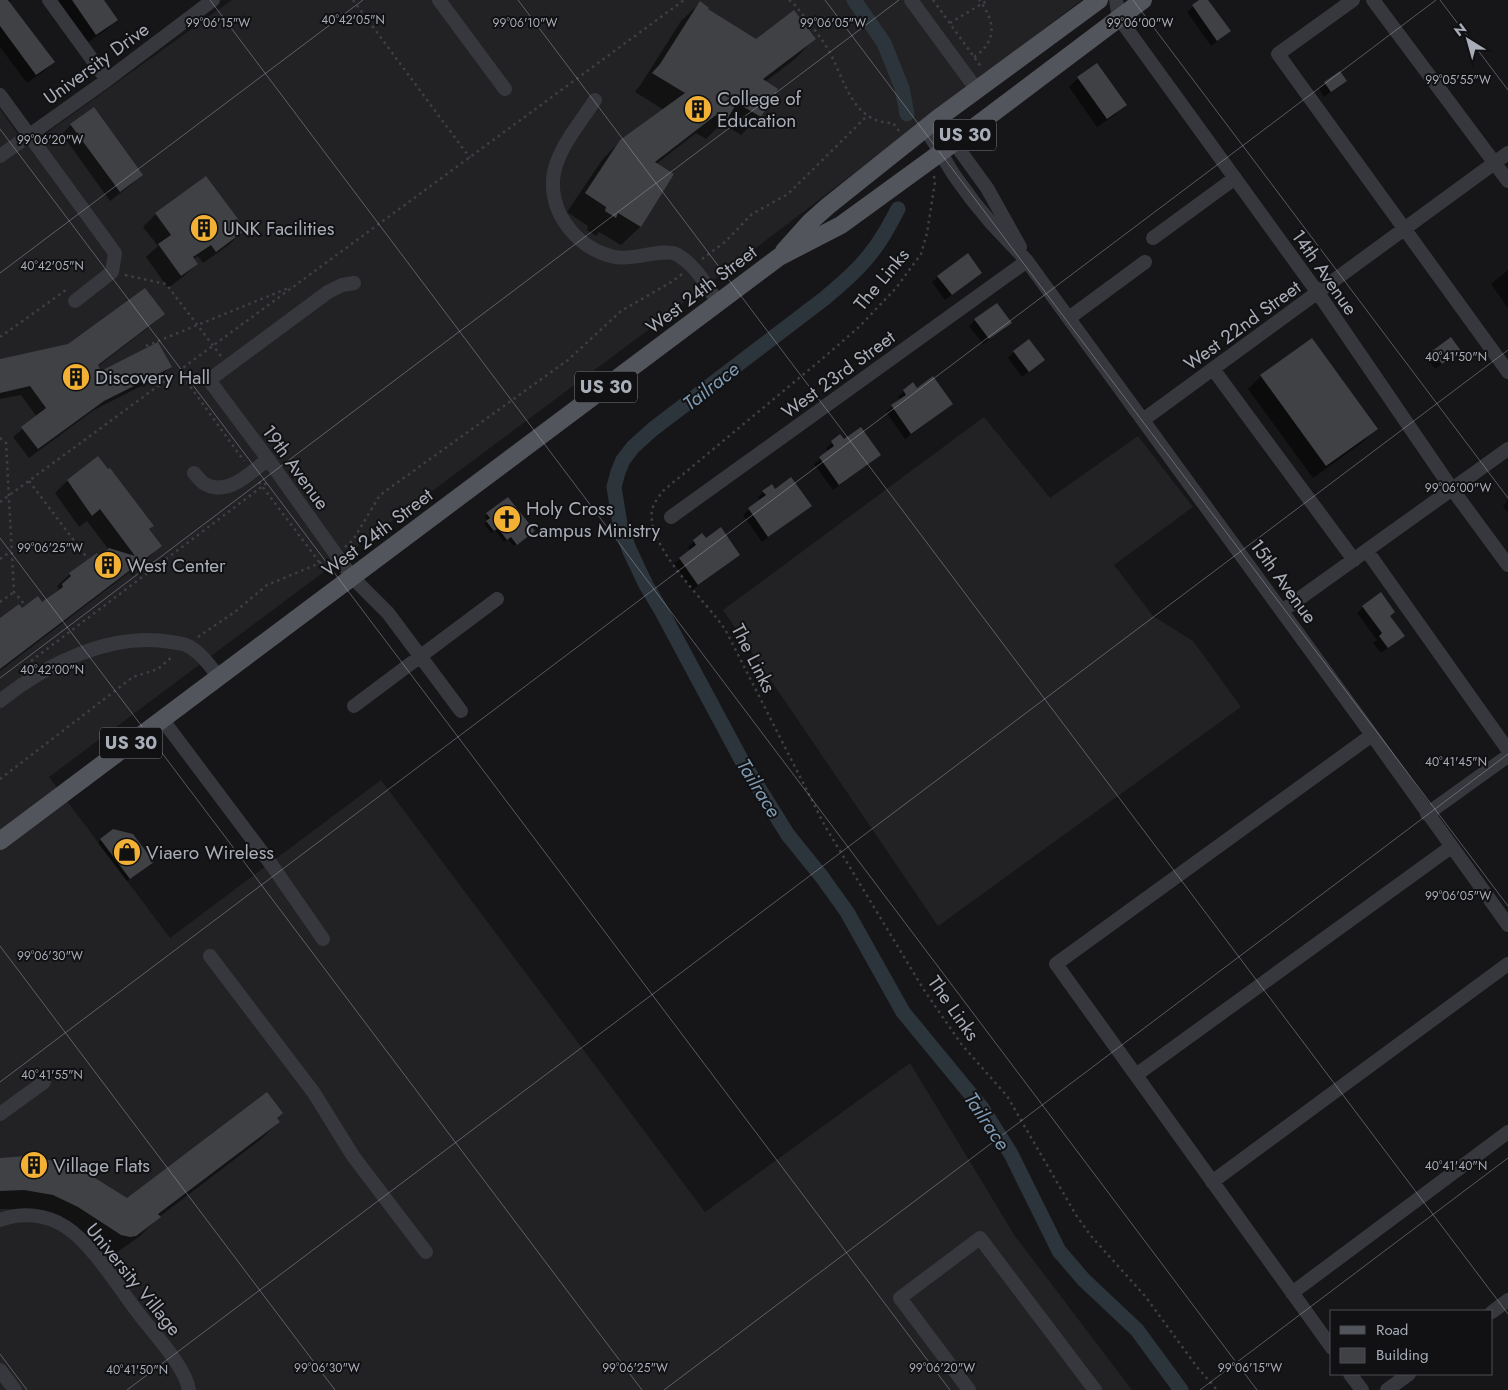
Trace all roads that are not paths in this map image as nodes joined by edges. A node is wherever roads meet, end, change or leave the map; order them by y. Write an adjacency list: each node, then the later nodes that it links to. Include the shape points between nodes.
1 (49, 0): 11 (street)
2 (214, 0): 11 (street, University Drive)
3 (439, 0): 12 (street)
4 (911, 0): 13 (street)
5 (1099, 0): 13 (main road, West 24th Street / US 30)
6 (1116, 0): 10 (street, 14th Avenue)
7 (1143, 0): 10 (main road, West 24th Street / US 30)
8 (1353, 0): 24 (street, via 1278,54)
9 (1373, 0): 21 (street)
10 (1119, 18): 18 (main road, West 24th Street / US 30); 22 (street, 14th Avenue)
11 (107, 80): 17 (street, University Drive)
12 (505, 90)
13 (977, 90): 16 (main road, West 24th Street / US 30)
14 (0, 95): 17 (street)
15 (595, 100): 32 (street, via 556,163 554,191 562,219 582,243 598,252 634,258 674,253 692,266)
16 (932, 124): 18 (street, 15th Avenue); 26 (main road, West 24th Street / US 30, via 828,206)
17 (29, 135): 20 (street, University Drive); 31 (street, via 116,253 112,272)
18 (947, 148): 26 (main road, West 24th Street / US 30, via 841,225); 27 (street, 15th Avenue, via 987,188); 27 (street, 15th Avenue, via 954,175 982,213)
19 (1508, 153): 21 (street, West 22nd Street)
20 (0, 156)
21 (1495, 163): 23 (street); 24 (street, West 22nd Street)
22 (1235, 178): 25 (street); 30 (street, 14th Avenue)
23 (1508, 181)
24 (1405, 229): 30 (street, West 22nd Street); 35 (street)
25 (1153, 238)
26 (779, 257): 32 (main road, West 24th Street / US 30)
27 (1027, 261): 33 (street, 15th Avenue); 41 (street, West 23rd Street)
28 (1145, 262): 33 (street)
29 (354, 282): 38 (street, 19th Avenue, via 328,292 209,380)
30 (1318, 293): 34 (street, West 22nd Street); 40 (street, 14th Avenue)
31 (75, 301)
32 (718, 302): 45 (main road, West 24th Street / US 30)
33 (1069, 318): 36 (street, 15th Avenue)
34 (1213, 369): 36 (street, West 22nd Street); 43 (street)
35 (1508, 372)
36 (1143, 420): 47 (street, 15th Avenue)
37 (1508, 449): 40 (street)
38 (268, 459): 39 (street, via 235,484 223,488 205,484); 45 (street, 19th Avenue)
39 (194, 473)
40 (1452, 489): 42 (street); 44 (street, 14th Avenue)
41 (671, 517)
42 (1367, 551): 43 (street); 55 (street)
43 (1354, 560): 47 (street)
44 (1508, 565)
45 (352, 577): 48 (street, 19th Avenue, via 388,613); 49 (main road, West 24th Street / US 30)
46 (497, 599): 48 (street)
47 (1282, 611): 54 (street, 15th Avenue)
48 (420, 656): 51 (street); 52 (street, 19th Avenue)
49 (218, 677): 50 (street, via 196,651 186,645 159,640 140,641 112,645 62,661); 53 (main road, West 24th Street / US 30)
50 (0, 700)
51 (354, 706)
52 (461, 711)
53 (162, 719): 58 (main road, West 24th Street / US 30); 61 (street)
54 (1372, 735): 57 (street, 15th Avenue); 64 (street, via 1056,964)
55 (1508, 750)
56 (1508, 756): 57 (street)
57 (1428, 814): 59 (street, 15th Avenue)
58 (0, 842)
59 (1451, 847): 60 (street, 15th Avenue); 64 (street)
60 (1508, 925)
61 (323, 939)
62 (210, 956): 70 (street, via 314,1093 353,1156)
63 (1508, 964): 68 (street)
64 (1136, 1075): 68 (street)
65 (44, 1082): 66 (street)
66 (0, 1114)
67 (1508, 1132): 71 (street)
68 (1212, 1182): 71 (street)
69 (0, 1220): 79 (street, University Village, via 21,1215 44,1218 64,1226 79,1238 175,1362 188,1382)
70 (426, 1252)
71 (1292, 1293): 74 (street)
72 (1508, 1300): 73 (street)
73 (1493, 1311)
74 (1330, 1345)
75 (0, 1370): 78 (street)
76 (1351, 1375): 82 (street)
77 (1408, 1375): 83 (street)
78 (15, 1390)
79 (189, 1390)
80 (969, 1390): 81 (street, via 900,1298 980,1238)
81 (1094, 1390)
82 (1362, 1390)
83 (1387, 1390)

